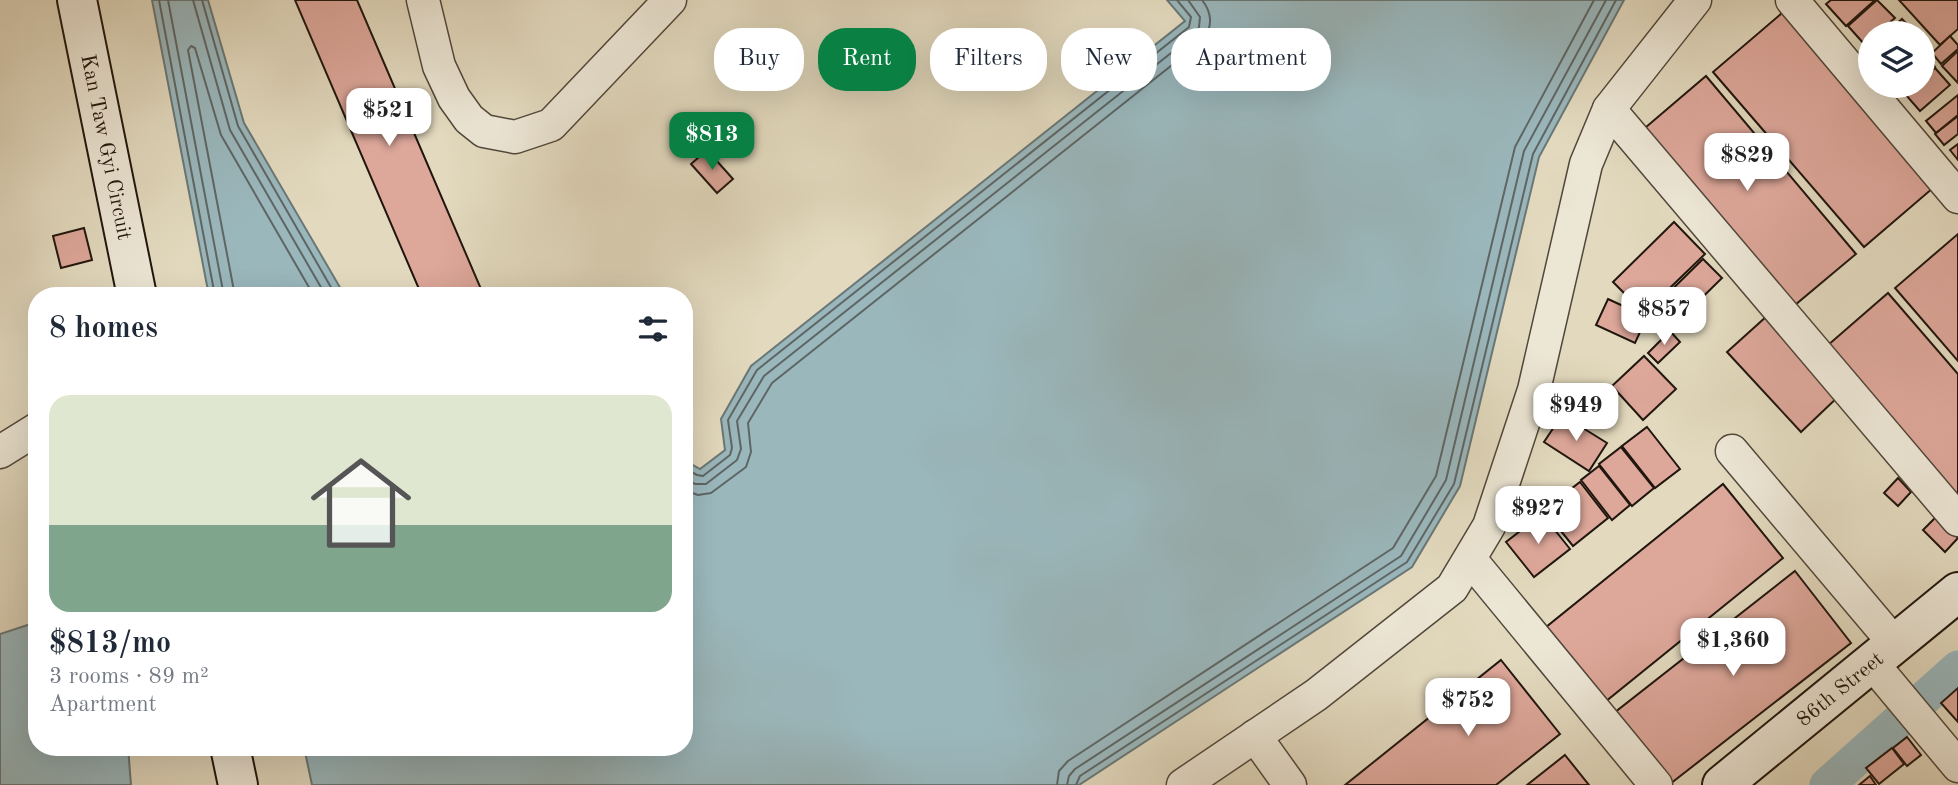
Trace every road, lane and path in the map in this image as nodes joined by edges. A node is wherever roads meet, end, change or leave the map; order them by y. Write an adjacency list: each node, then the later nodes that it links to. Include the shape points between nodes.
1 (77, 0): 8 (street, Kan Taw Gyi Circuit)
2 (423, 0): 3 (street, via 439,66 454,98 484,131 515,137 551,125)
3 (670, 0)
4 (1695, 0): 6 (street)
5 (1792, 0): 7 (street)
6 (1609, 109): 12 (street); 13 (street, via 1586,164 1534,390 1489,526)
7 (1958, 197)
8 (135, 287)
9 (28, 435): 11 (street)
10 (1732, 451): 15 (street)
11 (0, 452)
12 (1958, 520)
13 (1469, 559): 16 (street, via 1452,588 1316,695); 22 (street)
14 (1958, 592): 15 (street, 86th Street)
15 (1887, 666): 18 (street, via 1917,715); 23 (street, 86th Street)
16 (1255, 736): 20 (street); 21 (street)
17 (232, 756): 19 (street)
18 (1958, 766)
19 (238, 785)
20 (1183, 785)
21 (1290, 785)
22 (1656, 785)
23 (1722, 785)

